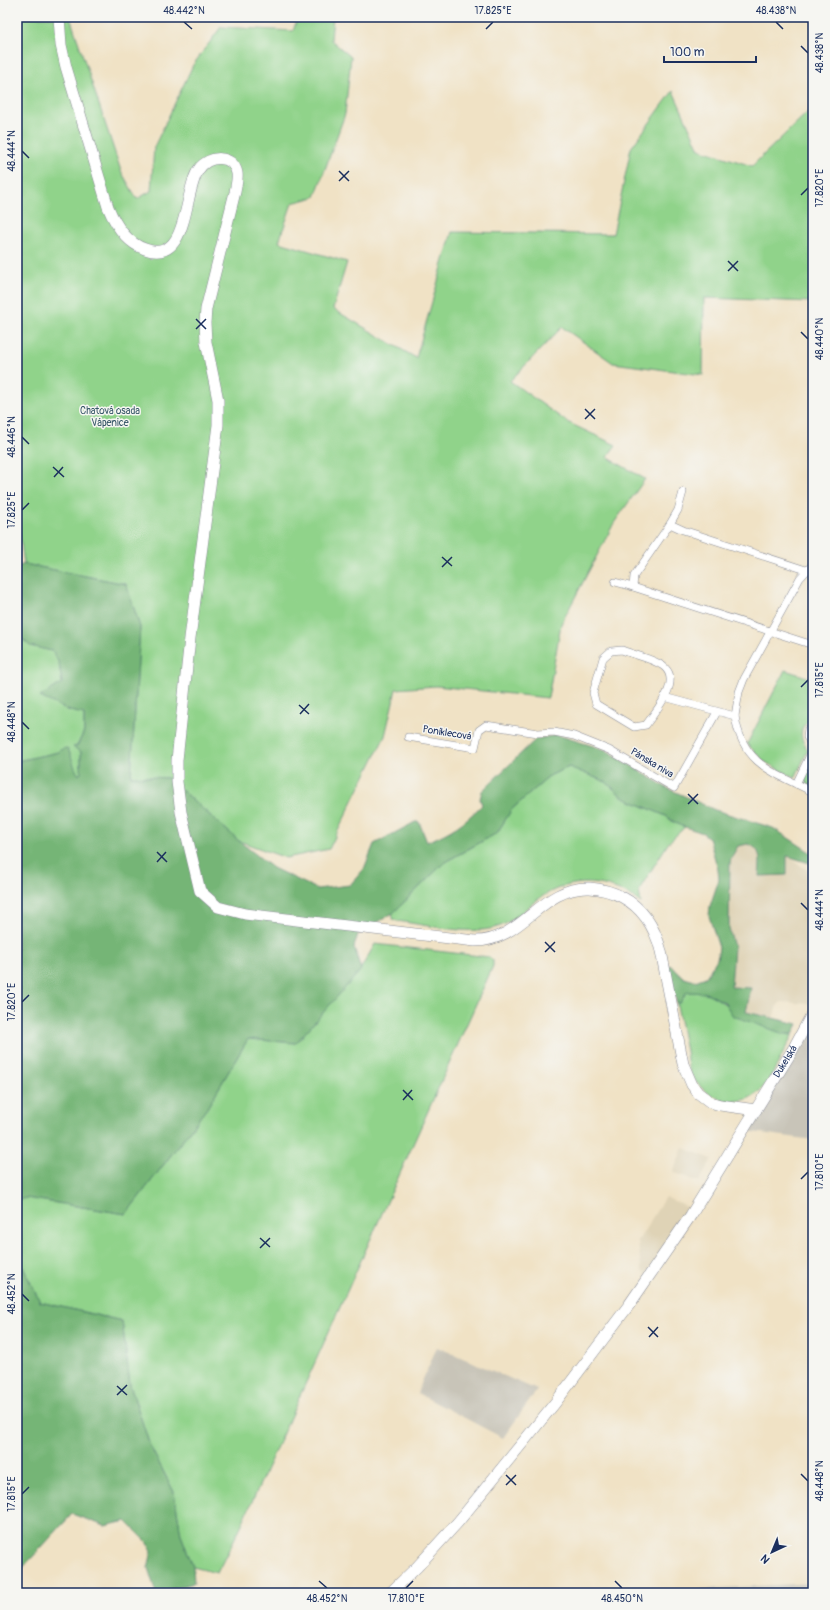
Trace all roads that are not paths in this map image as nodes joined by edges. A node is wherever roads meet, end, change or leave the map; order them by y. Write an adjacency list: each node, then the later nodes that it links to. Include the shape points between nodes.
1 (59, 17): 20 (main road, via 66,67 108,207 129,240 150,251 168,247 180,232 194,179 203,165 212,160 223,159 232,164 237,174 205,317 206,342 218,395 218,425 177,760 179,801 200,891 218,907 231,911 475,941 489,940 508,932 545,902 568,890 593,888 614,893 635,906 649,921 656,934 683,1064 694,1089 705,1099 716,1104)
2 (683, 492): 3 (street, via 678,510)
3 (670, 524): 5 (street); 7 (street, via 634,576)
4 (813, 564): 5 (street)
5 (806, 570): 8 (street)
6 (615, 582): 7 (street)
7 (633, 587): 8 (street)
8 (770, 631): 9 (street); 12 (street, via 739,691)
9 (813, 645)
10 (664, 697): 10 (street, via 671,683 670,673 662,665 622,650 612,651 603,658 593,693 596,704 634,727 646,725); 11 (street)
11 (717, 712): 12 (street); 14 (street, Pánska niva, via 674,788 598,744 559,732)
12 (735, 716): 17 (street, via 742,743 750,755 762,766)
13 (813, 724): 16 (street, via 808,729 807,737)
14 (538, 733): 15 (street, Poniklecová, via 486,725 479,730 475,748)
15 (408, 737)
16 (813, 748): 17 (street)
17 (796, 784): 18 (street)
18 (813, 792)
19 (813, 1012): 20 (main road, Dukelská)
20 (756, 1110): 21 (main road, Dukelská, via 691,1215 601,1343 458,1522)
21 (390, 1593)

